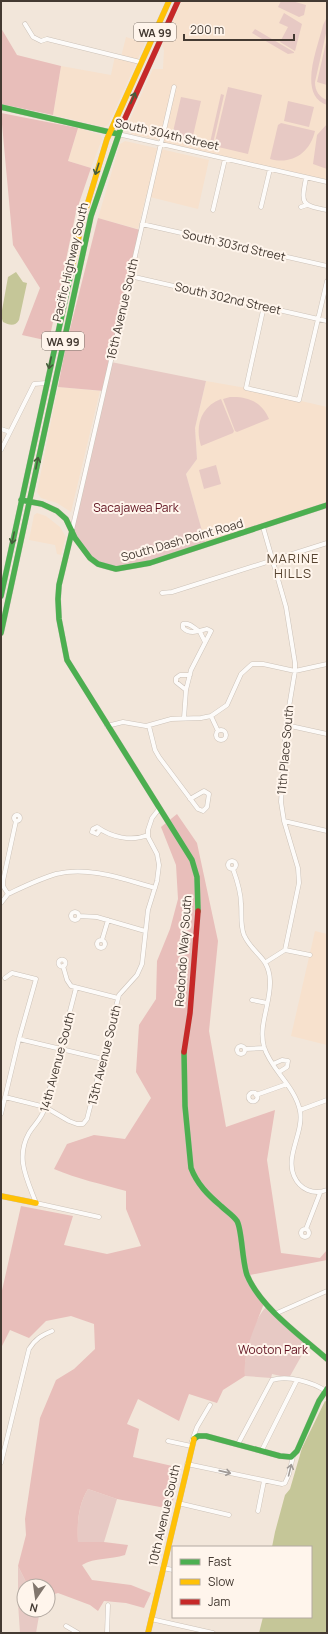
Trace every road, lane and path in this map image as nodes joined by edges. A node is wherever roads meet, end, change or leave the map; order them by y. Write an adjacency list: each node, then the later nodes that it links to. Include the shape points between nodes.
1 (169, 1): 4 (main road, Pacific Highway South / WA 99)
2 (178, 1): 8 (main road, Pacific Highway South / WA 99, one-way to 2)
3 (25, 24): 4 (street, via 33,37 41,41 48,39)
4 (140, 62): 7 (main road, Pacific Highway South / WA 99)
5 (174, 87): 9 (street, 16th Avenue South)
6 (1, 107): 7 (main road, South 304th Street)
7 (110, 132): 8 (main road, South 304th Street); 26 (main road, Pacific Highway South / WA 99, one-way to 26, via 80,228)
8 (118, 134): 9 (street, South 304th Street); 27 (main road, Pacific Highway South / WA 99, via 91,216)
9 (160, 143): 10 (street, South 304th Street); 19 (street, 16th Avenue South)
10 (225, 159): 11 (street, South 304th Street); 17 (street)
11 (270, 169): 12 (street, South 304th Street); 15 (street)
12 (306, 178): 13 (street, South 304th Street); 14 (street, via 303,196)
13 (327, 182)
14 (307, 205): 16 (street); 18 (street)
15 (262, 207)
16 (301, 207)
17 (212, 210)
18 (327, 210)
19 (142, 224): 20 (street, South 303rd Street); 21 (street, 16th Avenue South)
20 (327, 266)
21 (130, 276): 23 (street, South 302nd Street); 35 (street, 16th Avenue South)
22 (327, 281): 24 (street)
23 (264, 306): 24 (street, South 302nd Street); 24 (street, via 246,388 299,400)
24 (319, 319): 25 (street, South 302nd Street)
25 (327, 321)
26 (46, 383): 27 (main road, via 49,387 45,407); 29 (street, via 34,384); 31 (main road, Pacific Highway South / WA 99)
27 (47, 416): 32 (main road, Pacific Highway South / WA 99, one-way to 27)
28 (1, 429): 29 (street)
29 (10, 432): 30 (street)
30 (1, 449)
31 (21, 500): 32 (main road, South Dash Point Road); 39 (main road, Pacific Highway South / WA 99, one-way to 39)
32 (29, 502): 35 (main road, South Dash Point Road, via 56,510 68,522); 40 (main road, Pacific Highway South / WA 99)
33 (327, 505): 34 (main road, South Dash Point Road)
34 (263, 527): 35 (main road, South Dash Point Road, via 135,567 120,569 103,567 91,560 80,547); 37 (street, 11th Place South)
35 (72, 531): 49 (main road, Redondo Way South, via 59,592 63,649 70,668)
36 (327, 545): 37 (street)
37 (273, 561): 38 (street); 43 (street, 11th Place South, via 290,629)
38 (162, 593)
39 (1, 596)
40 (1, 633)
41 (204, 642): 41 (street, via 210,634 210,630 199,631); 44 (street)
42 (327, 664): 43 (street)
43 (295, 671): 46 (street, via 252,664 241,674 227,705); 48 (street, 11th Place South)
44 (190, 676): 45 (street); 45 (street, via 180,675 176,678 176,682)
45 (186, 690): 47 (street)
46 (211, 716): 47 (street); 51 (street)
47 (184, 718): 50 (street, via 165,720)
48 (286, 725): 52 (street); 56 (street, 11th Place South, via 281,795)
49 (107, 726): 50 (street, via 123,722); 54 (main road, Redondo Way South)
50 (149, 726): 53 (street, via 157,754)
51 (218, 731)
52 (327, 734)
53 (190, 799): 53 (street, via 203,811 207,807 209,794 204,791)
54 (159, 810): 59 (street, via 151,820); 98 (main road, Redondo Way South, via 192,860 197,877 193,984 183,1056 191,1168 202,1186 238,1223 248,1277 259,1294)
55 (16, 821): 62 (street, via 3,881)
56 (284, 821): 58 (street); 68 (street, 11th Place South, via 298,868 299,883)
57 (100, 830): 59 (street, via 133,839)
58 (327, 830)
59 (148, 835): 61 (street, 13th Avenue South, via 158,858 159,870)
60 (233, 869): 70 (street, via 241,903 244,933 250,946)
61 (155, 888): 62 (street, via 84,871 57,874); 66 (street, 13th Avenue South)
62 (8, 894): 63 (street)
63 (1, 903)
64 (79, 916): 65 (street)
65 (108, 920): 66 (street); 67 (street)
66 (145, 931): 74 (street, 13th Avenue South, via 140,970)
67 (102, 940)
68 (285, 950): 69 (street); 70 (street)
69 (310, 955)
70 (266, 962): 76 (street, via 270,981)
71 (63, 966): 73 (street, via 69,984)
72 (5, 978): 77 (street, via 12,973 36,979)
73 (76, 988): 74 (street); 79 (street, 14th Avenue South)
74 (118, 998): 81 (street, 13th Avenue South)
75 (252, 1000): 76 (street)
76 (267, 1003): 78 (street, via 263,1032)
77 (19, 1039): 79 (street); 86 (street)
78 (264, 1048): 80 (street); 82 (street)
79 (61, 1049): 81 (street); 88 (street, 14th Avenue South)
80 (245, 1049)
81 (102, 1059): 88 (street, 13th Avenue South, via 90,1112 85,1123 72,1123)
82 (273, 1064): 83 (street); 83 (street, via 288,1061 287,1067)
83 (278, 1072): 84 (street)
84 (286, 1084): 85 (street); 89 (street)
85 (256, 1095)
86 (5, 1097): 88 (street); 90 (street)
87 (327, 1100): 89 (street)
88 (45, 1107): 94 (street, 14th Avenue South, via 42,1118 29,1134 22,1159 22,1168)
89 (300, 1110): 92 (street, via 300,1126 293,1159 294,1176 301,1186)
90 (1, 1114)
91 (327, 1190): 92 (street)
92 (320, 1193): 96 (street)
93 (1, 1196): 94 (main road)
94 (36, 1203): 95 (street)
95 (99, 1218)
96 (306, 1228)
97 (327, 1291): 98 (street)
98 (277, 1313): 100 (main road, Redondo Way South)
99 (52, 1331): 109 (street, via 34,1341 29,1349)
100 (327, 1359)
101 (297, 1380): 102 (street); 106 (street, via 272,1380); 107 (street)
102 (326, 1390): 108 (main road)
103 (210, 1404): 105 (street, 10th Avenue South, via 197,1426)
104 (168, 1441): 105 (street)
105 (192, 1444): 106 (main road, via 196,1437 202,1436); 110 (main road, 10th Avenue South)
106 (238, 1444): 107 (main road)
107 (262, 1450): 108 (main road, via 285,1457)
108 (293, 1456): 111 (street, one-way to 108, via 285,1483)
109 (1, 1463)
110 (187, 1464): 111 (street, one-way to 111); 112 (main road, 10th Avenue South)
111 (264, 1481): 113 (street)
112 (178, 1503): 114 (street); 115 (main road, 10th Avenue South)
113 (258, 1511)
114 (229, 1514)
115 (163, 1568): 116 (street); 118 (main road, 10th Avenue South)
116 (172, 1570)
117 (108, 1605): 121 (street)
118 (151, 1619): 122 (main road, 10th Avenue South); 123 (street)
119 (66, 1626): 120 (street)
120 (78, 1633)
121 (107, 1633)
122 (148, 1633)
123 (213, 1633)

